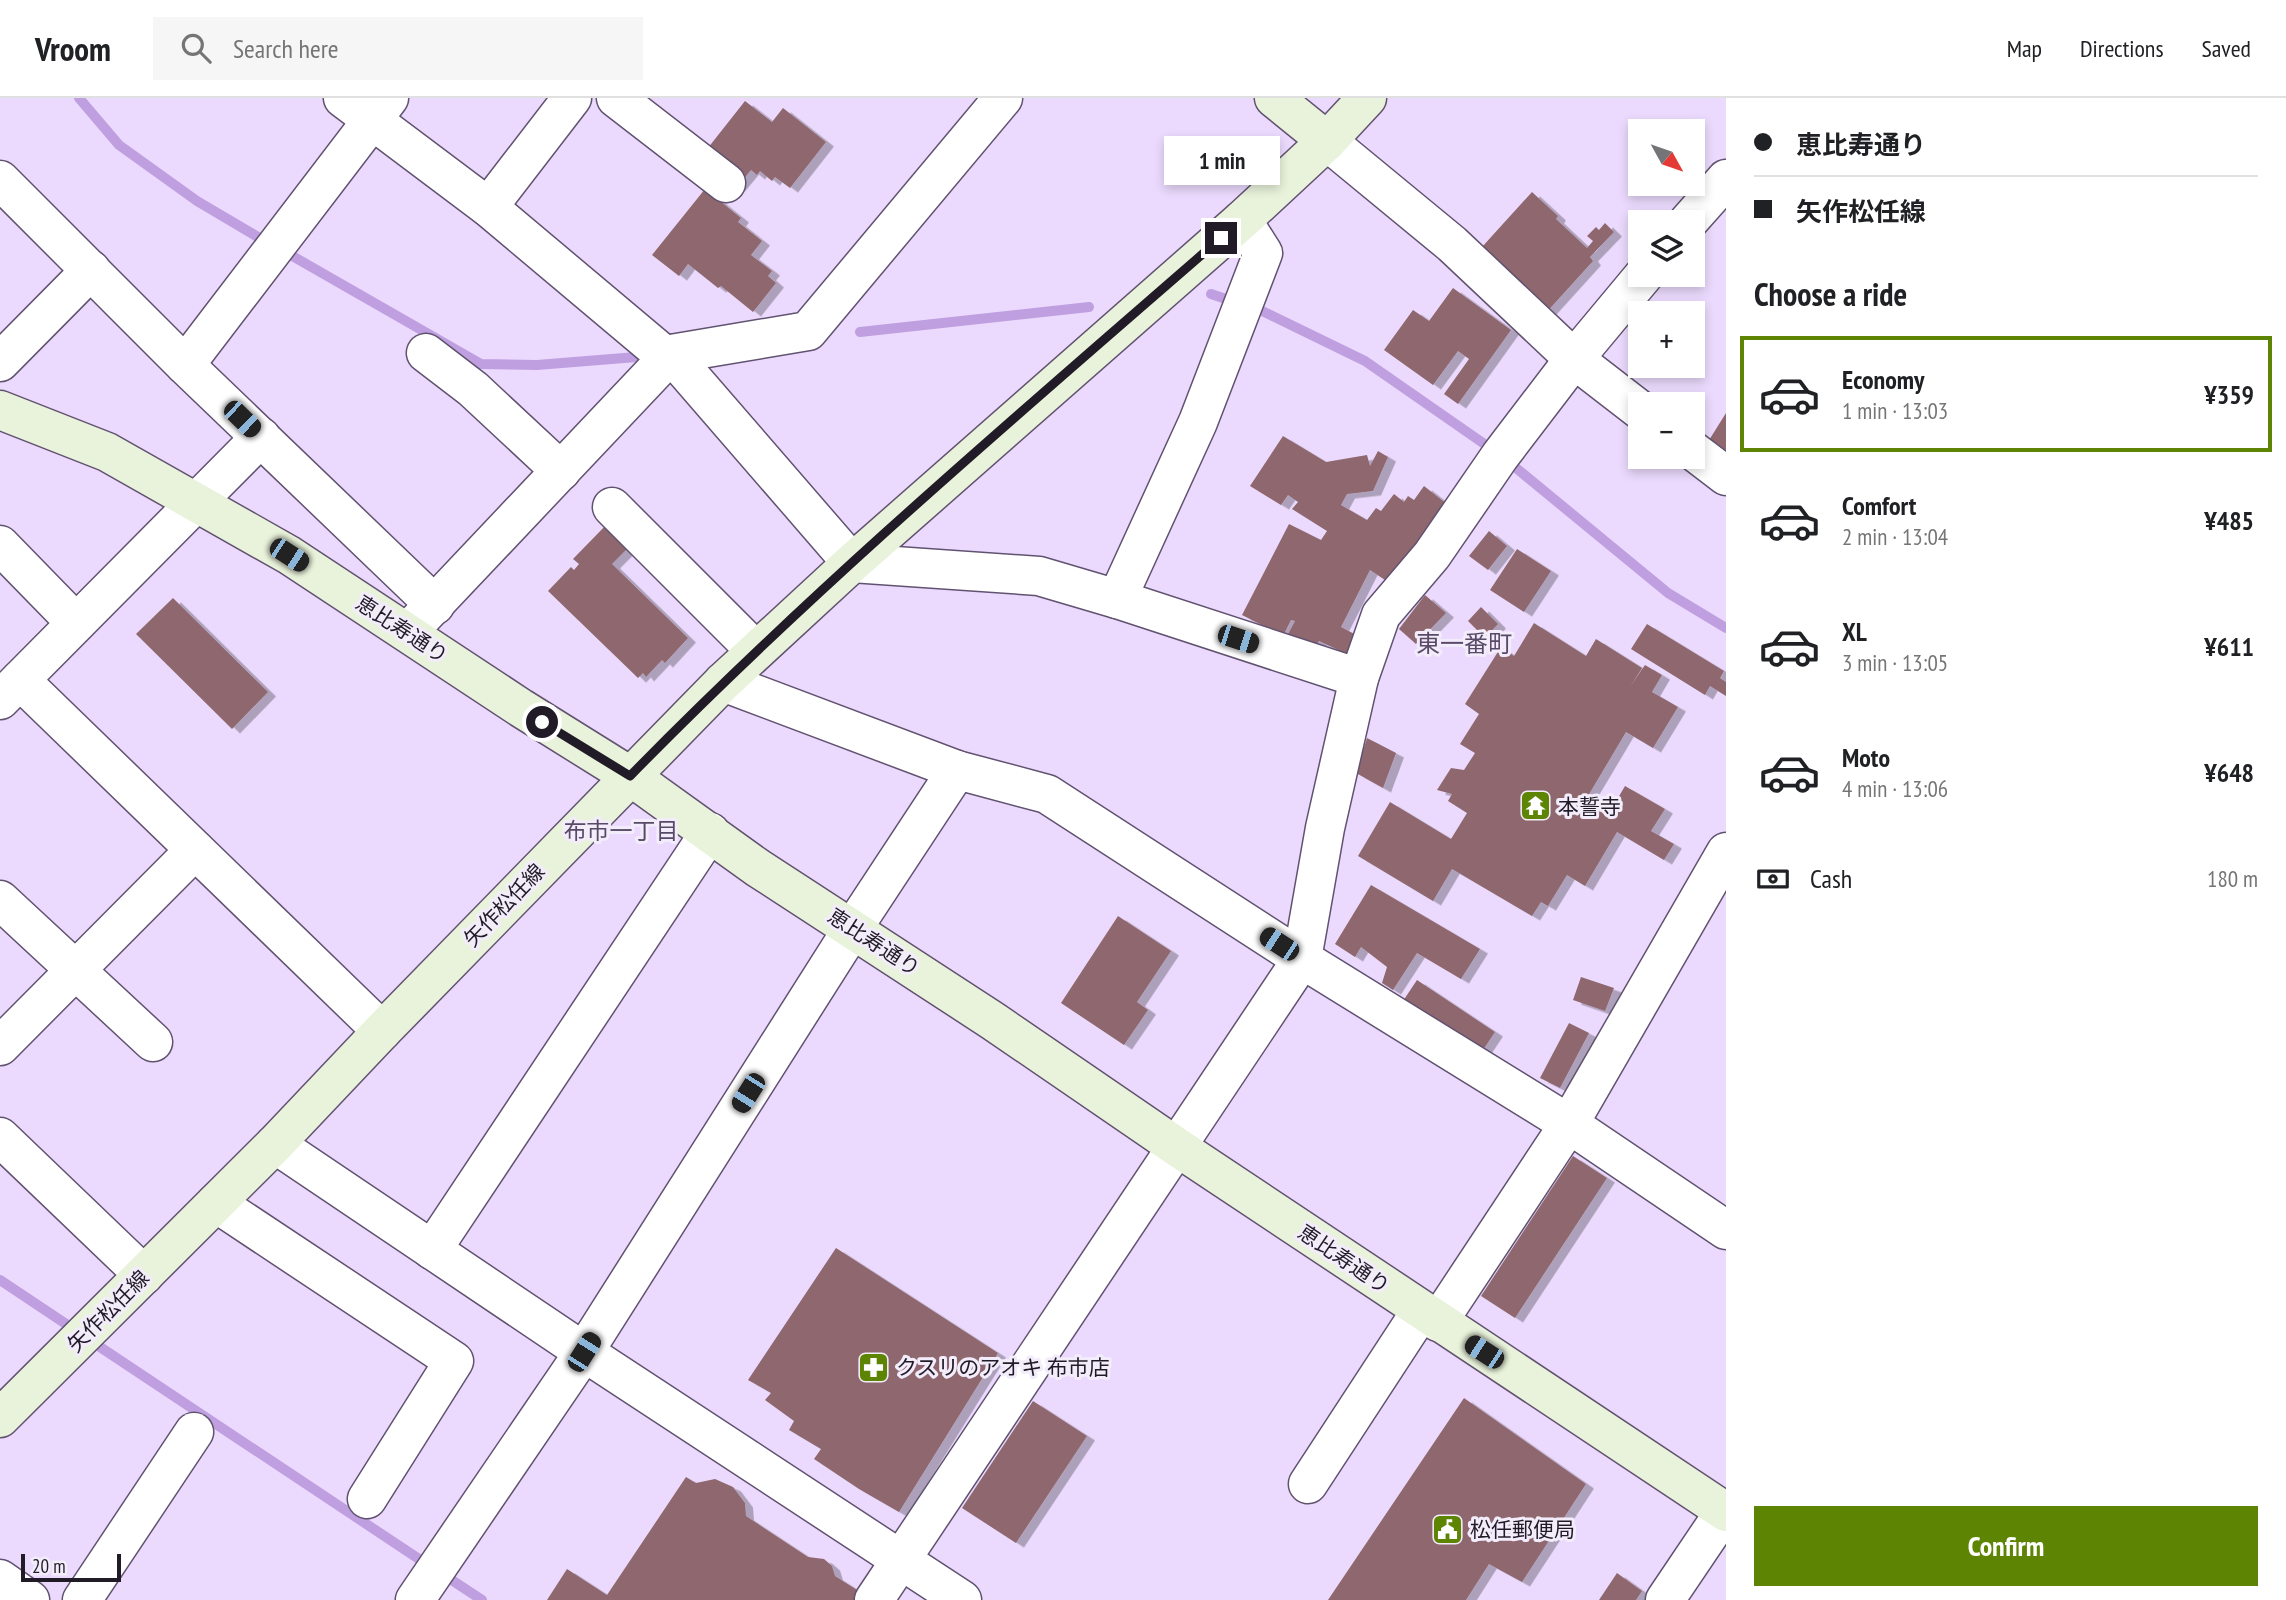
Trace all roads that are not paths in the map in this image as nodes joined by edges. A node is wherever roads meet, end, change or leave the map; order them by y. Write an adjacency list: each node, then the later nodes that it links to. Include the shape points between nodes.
1 (572, 98): 11 (street)
2 (616, 98): 10 (street)
3 (1274, 98): 7 (street)
4 (1367, 98): 7 (street, 矢作松任線)
5 (989, 102): 17 (street, via 808,331)
6 (368, 105): 11 (street); 20 (street)
7 (1327, 141): 13 (street, 矢作松任線); 18 (street, via 1451,244)
8 (1726, 179): 12 (street)
9 (0, 180): 14 (street)
10 (726, 183)
11 (488, 207): 17 (street, via 664,355)
12 (1699, 210)
13 (1242, 219): 30 (street, 矢作松任線); 31 (street, via 1263,253 1198,422)
14 (90, 270): 19 (street); 20 (street)
15 (1634, 287): 18 (street)
16 (426, 353): 25 (street, via 473,389)
17 (671, 354): 25 (street); 30 (street)
18 (1574, 359): 21 (street); 36 (street, via 1432,555 1381,615)
19 (0, 362)
20 (186, 365): 23 (street)
21 (1628, 401)
22 (0, 410): 27 (street, 恵比寿通り, via 107,452)
23 (261, 437): 27 (street); 32 (street)
24 (1705, 460): 26 (street)
25 (561, 471): 32 (street)
26 (1726, 476)
27 (196, 501): 33 (street); 34 (street, 恵比寿通り)
28 (612, 507): 35 (street)
29 (0, 545): 33 (street)
30 (852, 562): 31 (street, via 1039,576); 35 (street, 矢作松任線)
31 (1117, 599): 36 (street)
32 (435, 605): 34 (street)
33 (76, 623): 38 (street)
34 (408, 632): 40 (street, 恵比寿通り)
35 (756, 651): 37 (street, 矢作松任線)
36 (1359, 678): 46 (street, via 1325,828)
37 (723, 682): 39 (street); 40 (street, 矢作松任線)
38 (10, 690): 42 (street)
39 (957, 770): 45 (street); 46 (street, via 1047,794)
40 (630, 776): 41 (street, 恵比寿通り); 48 (street, 矢作松任線)
41 (710, 832): 45 (street, 恵比寿通り); 57 (street)
42 (195, 850): 47 (street); 48 (street)
43 (1726, 852): 51 (street)
44 (0, 900): 47 (street)
45 (853, 928): 54 (street, 恵比寿通り); 60 (street)
46 (1302, 959): 51 (street); 54 (street)
47 (75, 971): 49 (street); 50 (street)
48 (382, 1031): 53 (street, 矢作松任線)
49 (153, 1042)
50 (0, 1046)
51 (1569, 1124): 56 (street); 59 (street)
52 (0, 1137): 58 (street)
53 (275, 1144): 55 (street, 矢作松任線); 57 (street)
54 (1177, 1147): 59 (street, 恵比寿通り); 66 (street)
55 (216, 1203): 58 (street, 矢作松任線); 64 (street, via 454,1361)
56 (1726, 1230)
57 (432, 1250): 60 (street)
58 (144, 1275): 61 (street, 矢作松任線)
59 (1430, 1316): 63 (street); 65 (street, 恵比寿通り)
60 (584, 1352): 66 (street); 67 (street)
61 (0, 1418)
62 (194, 1432): 70 (street)
63 (1308, 1484)
64 (368, 1499)
65 (1725, 1512): 73 (street)
66 (901, 1559): 71 (street); 72 (street)
67 (431, 1577)
68 (0, 1579): 69 (street)
69 (30, 1600)
70 (82, 1600)
71 (874, 1600)
72 (962, 1600)
73 (1665, 1600)

